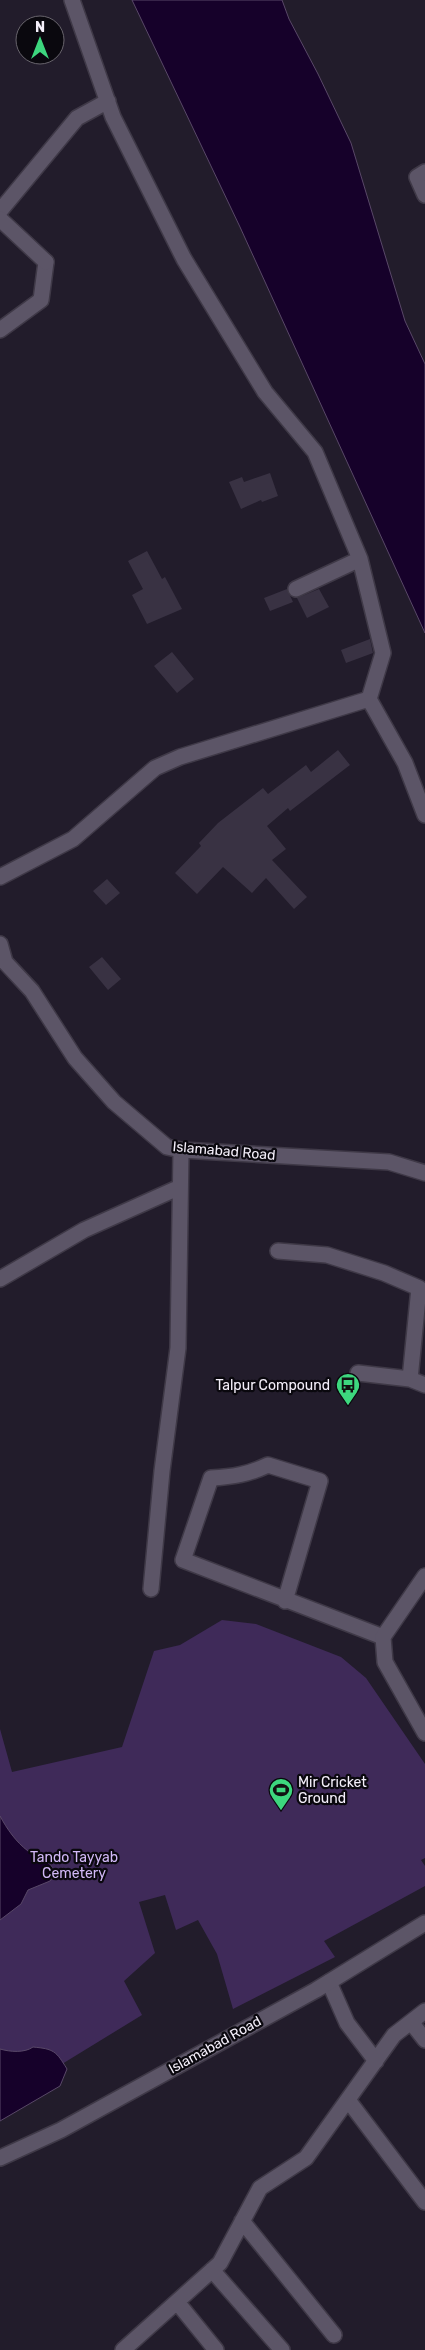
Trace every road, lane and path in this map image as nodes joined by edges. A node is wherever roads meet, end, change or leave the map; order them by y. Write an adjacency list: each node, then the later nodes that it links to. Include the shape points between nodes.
1 (72, 0): 2 (street)
2 (108, 101): 5 (street, via 77,118); 8 (street, via 184,259 265,392 316,452)
3 (425, 172): 4 (street, via 417,177)
4 (425, 195)
5 (0, 210)
6 (0, 219): 7 (street, via 46,262 41,300)
7 (0, 330)
8 (360, 559): 9 (street); 10 (street, via 383,653)
9 (296, 589)
10 (370, 699): 11 (street, via 405,763); 12 (street, via 180,757 155,768 73,839)
11 (425, 815)
12 (0, 877)
13 (0, 944): 14 (street, Islamabad Road, via 5,962 32,991 75,1058 94,1080 114,1102 167,1147)
14 (181, 1150): 15 (street, Islamabad Road, via 389,1162); 16 (street)
15 (425, 1173)
16 (180, 1187): 18 (street, via 84,1230); 23 (street, via 178,1348)
17 (278, 1251): 20 (street, via 327,1255 384,1272 419,1288)
18 (0, 1279)
19 (358, 1373): 20 (street)
20 (410, 1379): 21 (street)
21 (425, 1385)
22 (425, 1576): 25 (street)
23 (151, 1589)
24 (285, 1601): 24 (street, via 320,1481 268,1465 232,1478 211,1478 183,1560); 25 (street)
25 (382, 1637): 26 (street, via 385,1662)
26 (425, 1734)
27 (425, 1923): 28 (street, Islamabad Road)
28 (329, 1982): 32 (street, via 347,2023); 34 (street, Islamabad Road, via 61,2130)
29 (425, 2012): 30 (street)
30 (411, 2022): 31 (street); 32 (street, via 394,2035)
31 (425, 2040)
32 (376, 2061): 33 (street)
33 (348, 2100): 35 (street); 36 (street, via 306,2158 260,2188)
34 (0, 2158)
35 (425, 2202)
36 (242, 2221): 37 (street, via 220,2262); 39 (street)
37 (212, 2270): 38 (street); 42 (street)
38 (177, 2302): 40 (street); 41 (street)
39 (334, 2335)
40 (123, 2350)
41 (216, 2350)
42 (282, 2350)

